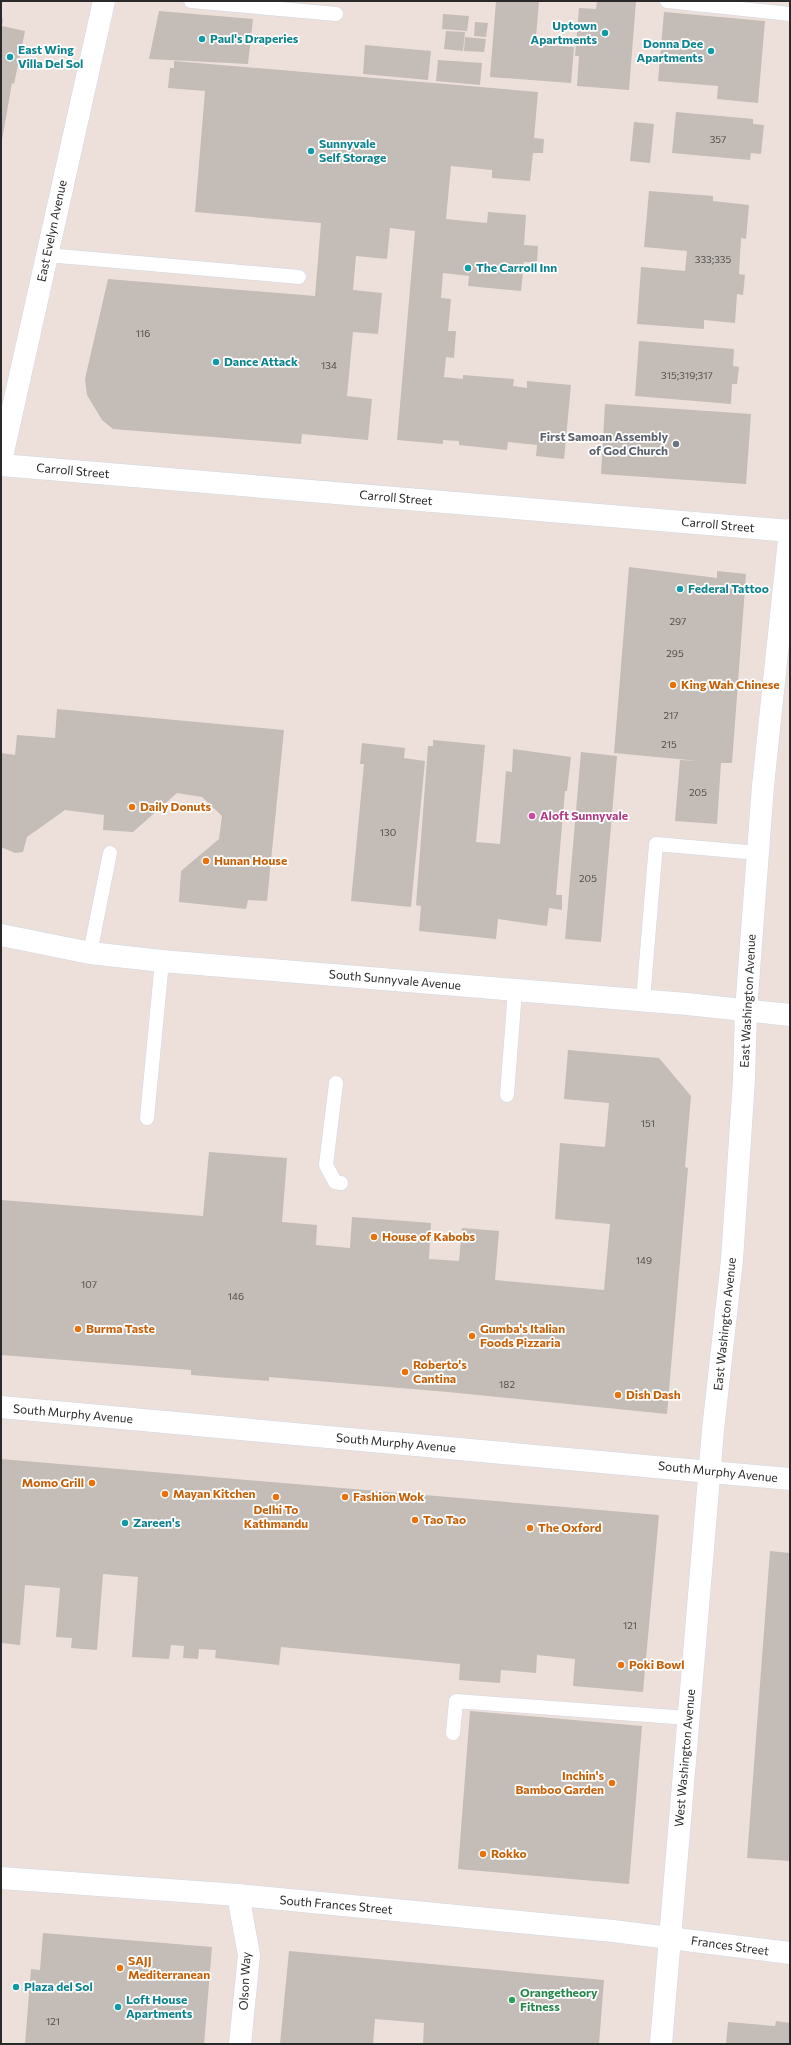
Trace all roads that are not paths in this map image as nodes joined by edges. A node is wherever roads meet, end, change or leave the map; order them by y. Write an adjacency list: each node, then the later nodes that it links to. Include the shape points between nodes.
1 (104, 1): 6 (street, East Evelyn Avenue)
2 (191, 1): 4 (lane)
3 (667, 1): 5 (lane)
4 (336, 14)
5 (790, 14)
6 (46, 255): 7 (lane); 8 (street, East Evelyn Avenue)
7 (299, 277)
8 (1, 461)
9 (1, 465): 10 (street, Carroll Street)
10 (790, 531): 12 (street, East Washington Avenue)
11 (110, 853): 14 (lane)
12 (758, 853): 17 (lane, via 656,844); 18 (street, East Washington Avenue)
13 (1, 935): 14 (street, South Sunnyvale Avenue)
14 (90, 953): 15 (street, South Sunnyvale Avenue)
15 (162, 961): 16 (street, South Sunnyvale Avenue); 22 (lane)
16 (515, 991): 17 (street, South Sunnyvale Avenue); 21 (lane)
17 (643, 1000): 18 (street, South Sunnyvale Avenue)
18 (746, 1010): 19 (street, South Sunnyvale Avenue); 25 (street, East Washington Avenue, via 732,1260)
19 (790, 1014)
20 (336, 1083): 23 (lane, via 326,1165 335,1182)
21 (507, 1095)
22 (147, 1118)
23 (341, 1183)
24 (1, 1407): 25 (street, South Murphy Avenue)
25 (710, 1472): 26 (street, South Murphy Avenue); 27 (street, West Washington Avenue)
26 (790, 1479)
27 (688, 1718): 28 (lane, via 456,1701); 31 (street, West Washington Avenue)
28 (453, 1733)
29 (1, 1878): 30 (street, South Frances Street)
30 (238, 1895): 31 (street, South Frances Street); 33 (street, Olson Way, via 249,1955)
31 (671, 1937): 32 (street, Frances Street, via 760,1951); 34 (street, West Washington Avenue)
32 (790, 1953)
33 (240, 2044)
34 (661, 2044)

